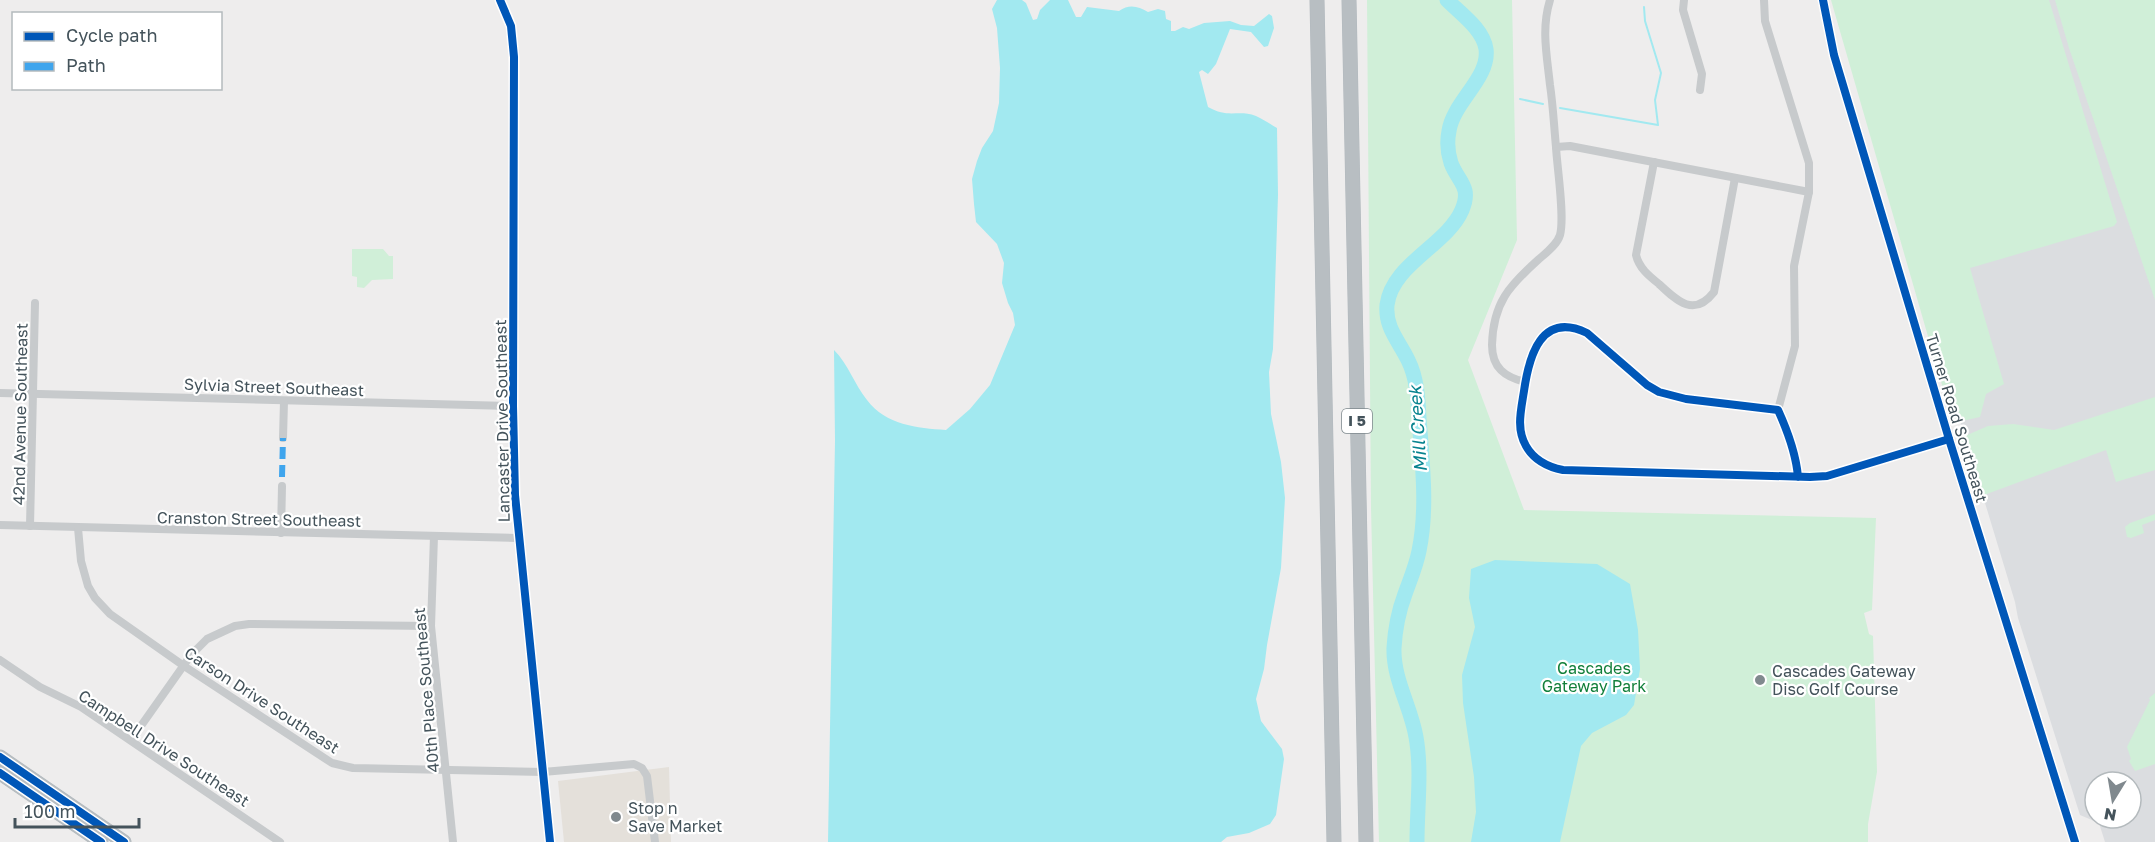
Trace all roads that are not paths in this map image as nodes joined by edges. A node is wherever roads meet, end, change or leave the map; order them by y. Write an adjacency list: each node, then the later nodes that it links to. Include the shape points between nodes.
1 (500, 0): 18 (main road, Lancaster Drive Southeast, via 511,26 514,57)
2 (1317, 0): 44 (highway, I 5)
3 (1349, 0): 45 (highway, I 5)
4 (1550, 0): 9 (street, via 1545,54)
5 (1684, 0): 8 (street, via 1683,10 1702,74)
6 (1764, 0): 12 (street, via 1765,21 1809,163)
7 (1823, 0): 21 (main road, Turner Road Southeast, via 1834,55)
8 (1700, 90)
9 (1556, 147): 10 (street, via 1570,146); 14 (street, via 1560,235 1509,288 1496,314 1492,336 1494,362 1500,371)
10 (1654, 162): 11 (street); 11 (street, via 1636,255 1643,270 1686,305 1698,305 1714,292)
11 (1735, 178): 12 (street)
12 (1809, 192): 19 (street, via 1794,266 1795,346)
13 (35, 303): 16 (street, 42nd Avenue Southeast)
14 (1525, 382): 19 (street, via 1538,342 1547,332 1566,326 1587,333 1659,392); 22 (street, via 1522,438 1534,456 1551,467 1575,471)
15 (0, 393): 16 (street, Sylvia Street Southeast)
16 (34, 393): 17 (street, Sylvia Street Southeast); 25 (street, 42nd Avenue Southeast)
17 (284, 401): 18 (street, Sylvia Street Southeast); 20 (street)
18 (513, 406): 29 (main road, Lancaster Drive Southeast)
19 (1778, 410): 22 (street, via 1790,439)
20 (283, 438)
21 (1949, 439): 22 (street, via 1842,473); 46 (main road, Turner Road Southeast)
22 (1798, 477)
23 (282, 486): 27 (street)
24 (0, 525): 25 (street, Cranston Street Southeast)
25 (30, 526): 26 (street, Cranston Street Southeast)
26 (78, 528): 27 (street, Cranston Street Southeast); 32 (street, Carson Drive Southeast, via 82,569 94,598 110,614)
27 (281, 533): 28 (street, Cranston Street Southeast)
28 (434, 536): 29 (street, Cranston Street Southeast); 30 (street, 40th Place Southeast)
29 (518, 538): 36 (main road, Lancaster Drive Southeast)
30 (431, 626): 32 (street, via 235,626 207,639); 35 (street, 40th Place Southeast)
31 (0, 660): 33 (street, Campbell Drive Southeast)
32 (184, 666): 33 (street); 35 (street, Carson Drive Southeast, via 332,763 353,768)
33 (131, 740): 40 (street, Campbell Drive Southeast)
34 (0, 757): 39 (highway)
35 (446, 771): 36 (street, Carson Drive Southeast); 41 (street, 40th Place Southeast)
36 (543, 772): 42 (main road, Lancaster Drive Southeast); 43 (street, Carson Drive Southeast, via 638,765 647,776)
37 (0, 773): 38 (highway)
38 (101, 842)
39 (124, 842)
40 (280, 842)
41 (453, 842)
42 (550, 842)
43 (654, 842)
44 (1334, 842)
45 (1365, 842)
46 (2075, 842)

